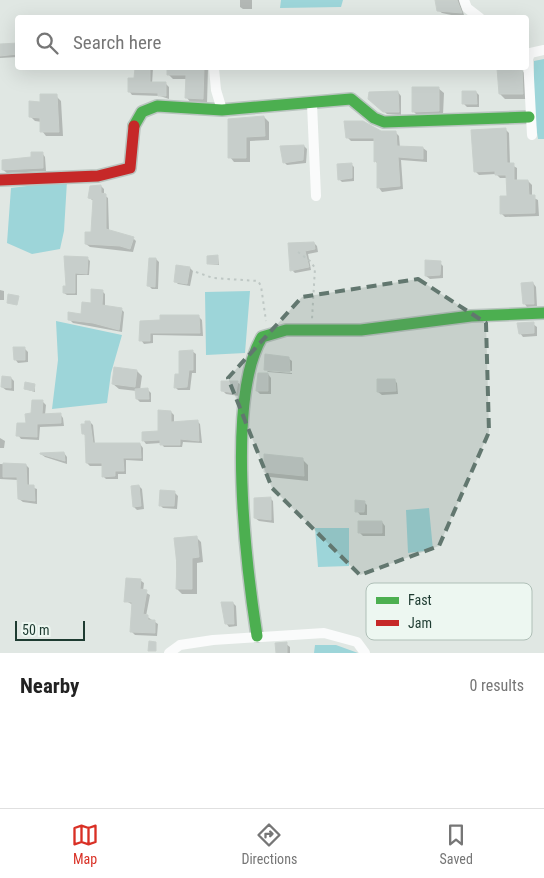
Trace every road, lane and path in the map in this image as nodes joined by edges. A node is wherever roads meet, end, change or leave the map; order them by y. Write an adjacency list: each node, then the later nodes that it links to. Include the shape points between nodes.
1 (464, 0): 2 (street, via 467,8)
2 (476, 15)
3 (544, 50): 4 (street)
4 (529, 54)
5 (214, 70): 8 (street)
6 (528, 70): 9 (street)
7 (312, 104): 8 (street); 9 (street, via 351,99 374,119 384,122); 12 (street)
8 (222, 110): 11 (street, via 157,106 142,112 135,125 130,168 115,174 26,176)
9 (529, 117): 10 (street)
10 (532, 135)
11 (0, 180)
12 (316, 196)
13 (298, 252): 16 (path, via 315,268)
14 (196, 272): 17 (path, via 213,278 258,281)
15 (544, 313): 16 (street, via 499,314 386,328)
16 (311, 331): 17 (street)
17 (268, 333): 18 (street, via 254,347 246,383 243,454 245,541)
18 (256, 636): 19 (street, via 180,645); 20 (street, via 285,637 324,632 357,642)
19 (169, 653)
20 (365, 653)

